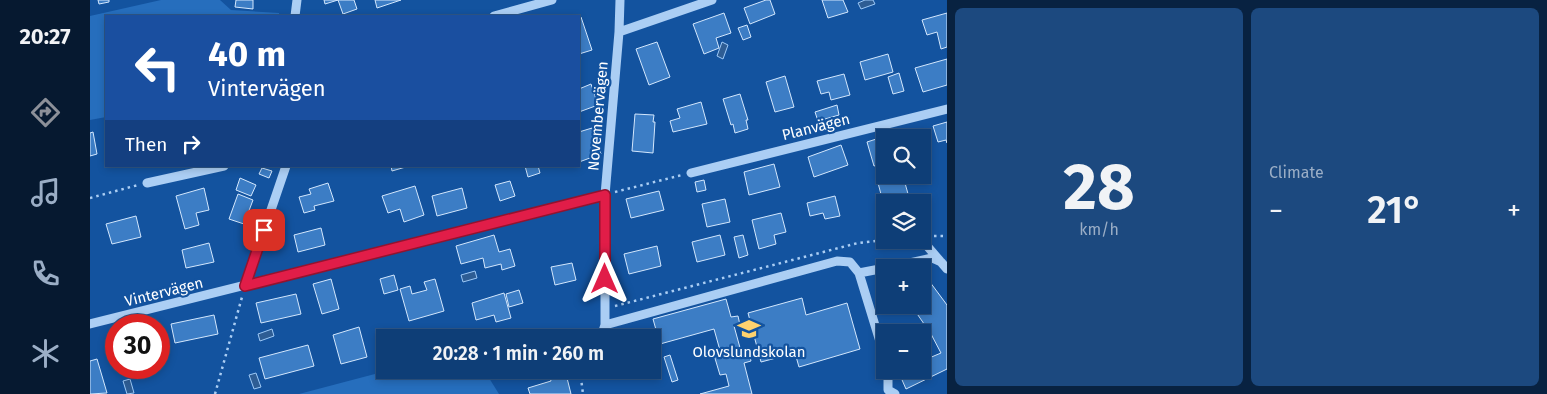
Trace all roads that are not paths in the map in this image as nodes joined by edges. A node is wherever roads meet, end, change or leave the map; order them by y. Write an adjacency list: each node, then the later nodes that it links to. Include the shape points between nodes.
1 (297, 0): 5 (street)
2 (552, 0): 6 (street)
3 (620, 0): 7 (street, Novembervägen)
4 (712, 0): 7 (street)
5 (295, 15)
6 (498, 15)
7 (619, 32): 13 (street, Novembervägen)
8 (947, 109): 11 (street, Planvägen)
9 (219, 167): 12 (street)
10 (286, 167): 19 (street)
11 (691, 173)
12 (147, 183)
13 (605, 192): 19 (street, Vintervägen); 21 (street, Novembervägen)
14 (931, 246): 16 (street)
15 (927, 259): 16 (street, via 932,258)
16 (944, 265)
17 (876, 270): 18 (street)
18 (859, 273): 21 (street, via 850,262 838,261); 23 (street)
19 (245, 286): 20 (street, Vintervägen)
20 (90, 324)
21 (605, 325): 22 (street, Novembervägen)
22 (604, 329)
23 (876, 329)
24 (890, 379): 25 (street)
25 (892, 392)

